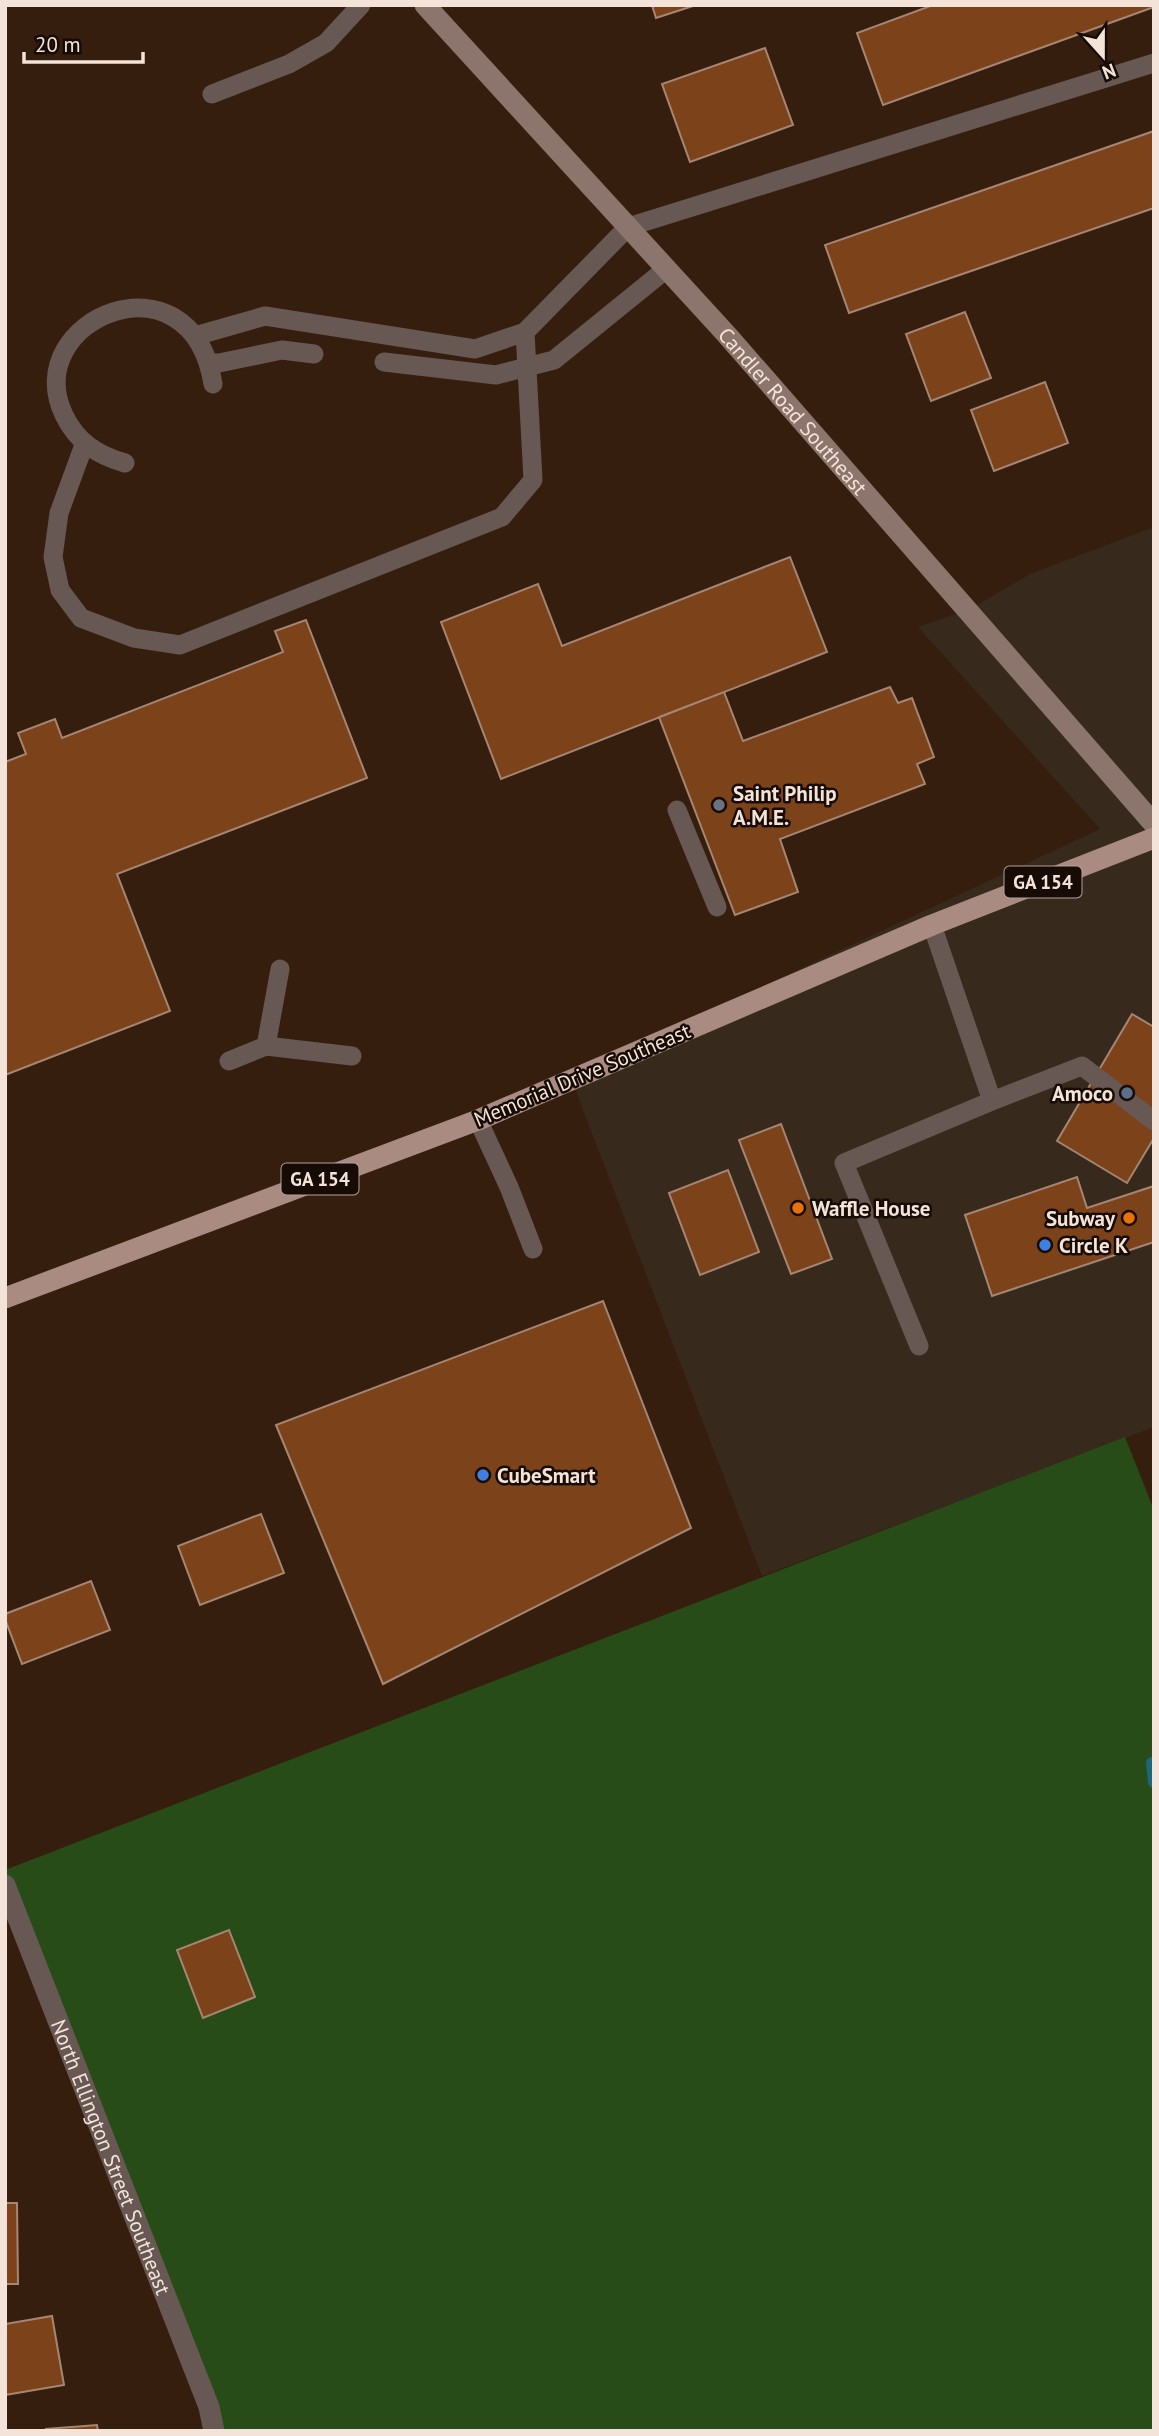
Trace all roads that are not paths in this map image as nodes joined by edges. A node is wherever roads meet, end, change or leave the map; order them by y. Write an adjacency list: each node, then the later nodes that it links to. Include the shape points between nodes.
1 (361, 5): 4 (lane, via 326,43 289,64)
2 (425, 5): 5 (main road, Candler Road Southeast)
3 (1154, 63): 5 (lane)
4 (212, 93)
5 (628, 227): 6 (main road, Candler Road Southeast); 7 (lane)
6 (665, 270): 12 (lane, via 554,360); 17 (main road, Candler Road Southeast)
7 (525, 332): 8 (lane, via 475,349 265,316); 12 (lane)
8 (195, 336): 11 (lane); 14 (lane, via 166,314 145,308 102,315 83,327 68,344 57,387 60,408)
9 (314, 354): 11 (lane, via 282,350)
10 (384, 362): 12 (lane, via 496,375)
11 (209, 363): 13 (lane)
12 (527, 367): 14 (lane, via 533,480 502,517 180,645 134,638 81,618 60,590 53,557 60,513)
13 (213, 384)
14 (84, 445): 15 (lane)
15 (125, 463)
16 (677, 810): 19 (lane)
17 (1154, 824)
18 (1154, 838): 20 (main road, Memorial Drive Southeast / GA 154)
19 (717, 907)
20 (932, 926): 25 (lane); 26 (main road, Memorial Drive Southeast / GA 154)
21 (280, 969): 22 (lane)
22 (266, 1046): 23 (lane); 24 (lane)
23 (352, 1056)
24 (229, 1061)
25 (992, 1101): 27 (lane, via 1082,1066); 30 (lane, via 844,1163)
26 (478, 1120): 28 (lane); 29 (main road, Memorial Drive Southeast / GA 154)
27 (1154, 1121)
28 (533, 1249)
29 (5, 1298)
30 (919, 1346)
31 (5, 1885): 32 (street, North Ellington Street Southeast, via 209,2407)
32 (214, 2431)

